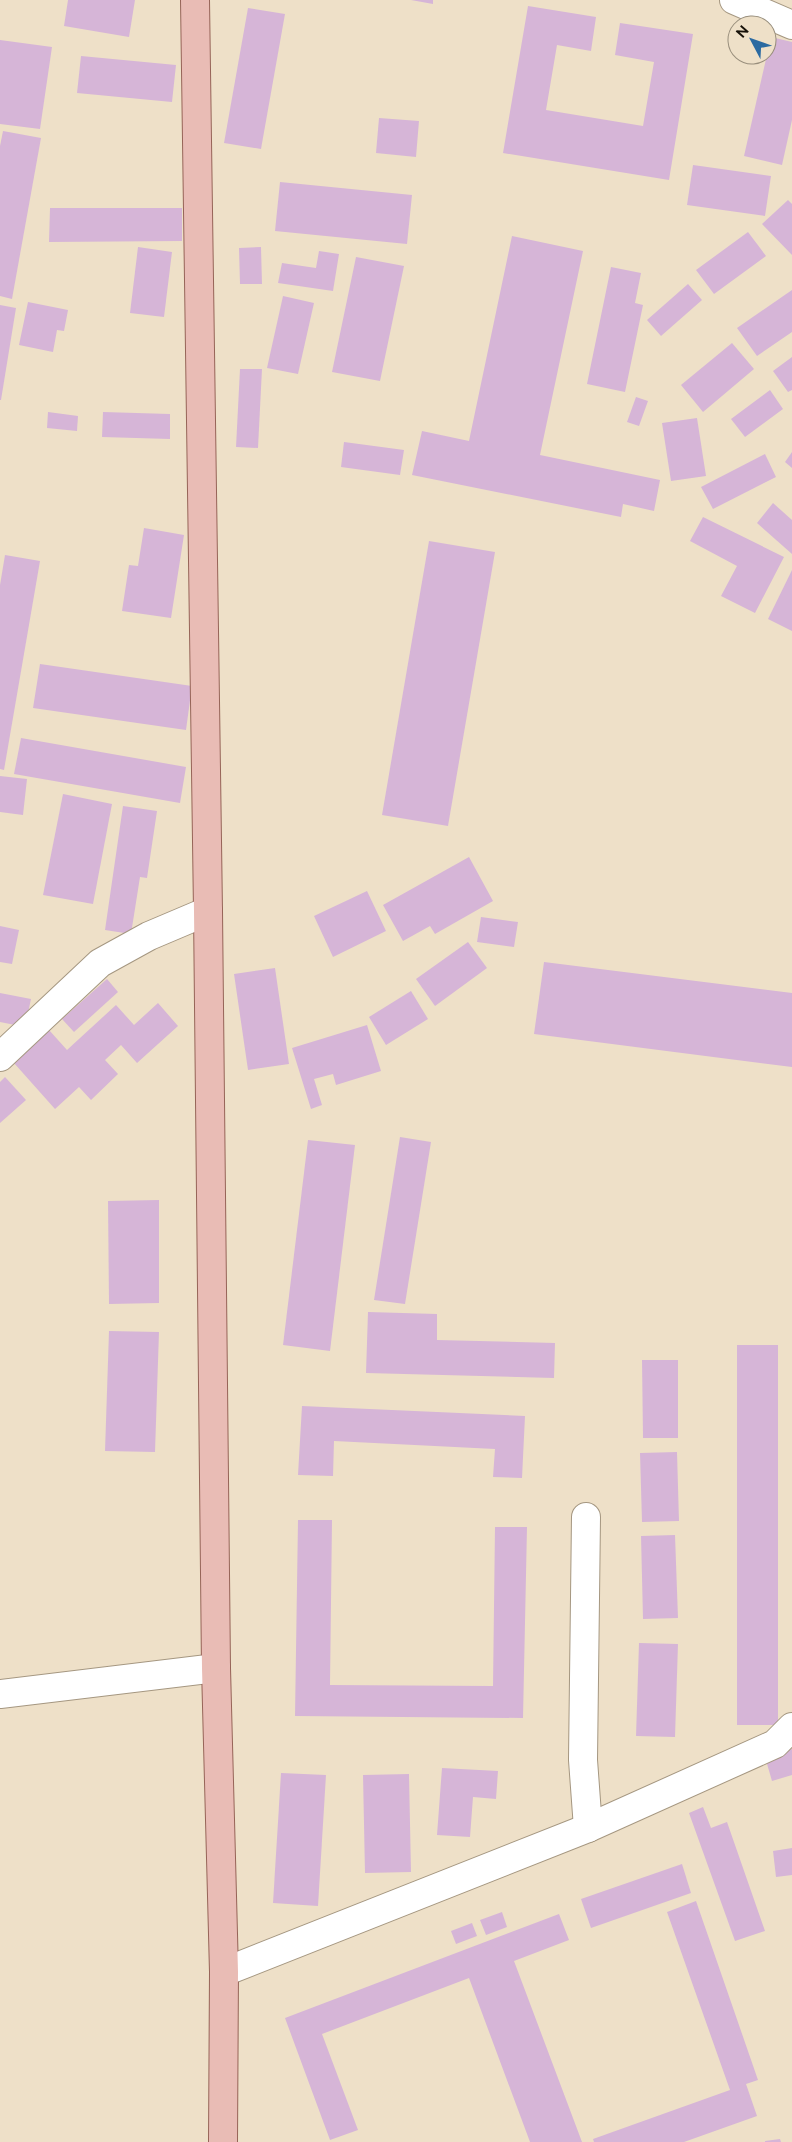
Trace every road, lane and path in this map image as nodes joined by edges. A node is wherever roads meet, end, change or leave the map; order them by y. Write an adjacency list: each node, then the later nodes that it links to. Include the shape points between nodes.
1 (195, 0): 4 (main road)
2 (734, 0): 3 (street)
3 (792, 25)
4 (208, 911): 5 (street, via 149,936 100,963); 7 (main road)
5 (0, 1057)
6 (586, 1517): 10 (street, via 583,1760)
7 (216, 1668): 8 (street); 11 (main road)
8 (0, 1694)
9 (792, 1727): 10 (street, via 775,1744)
10 (588, 1828): 11 (street)
11 (224, 1972): 12 (main road)
12 (223, 2142)

